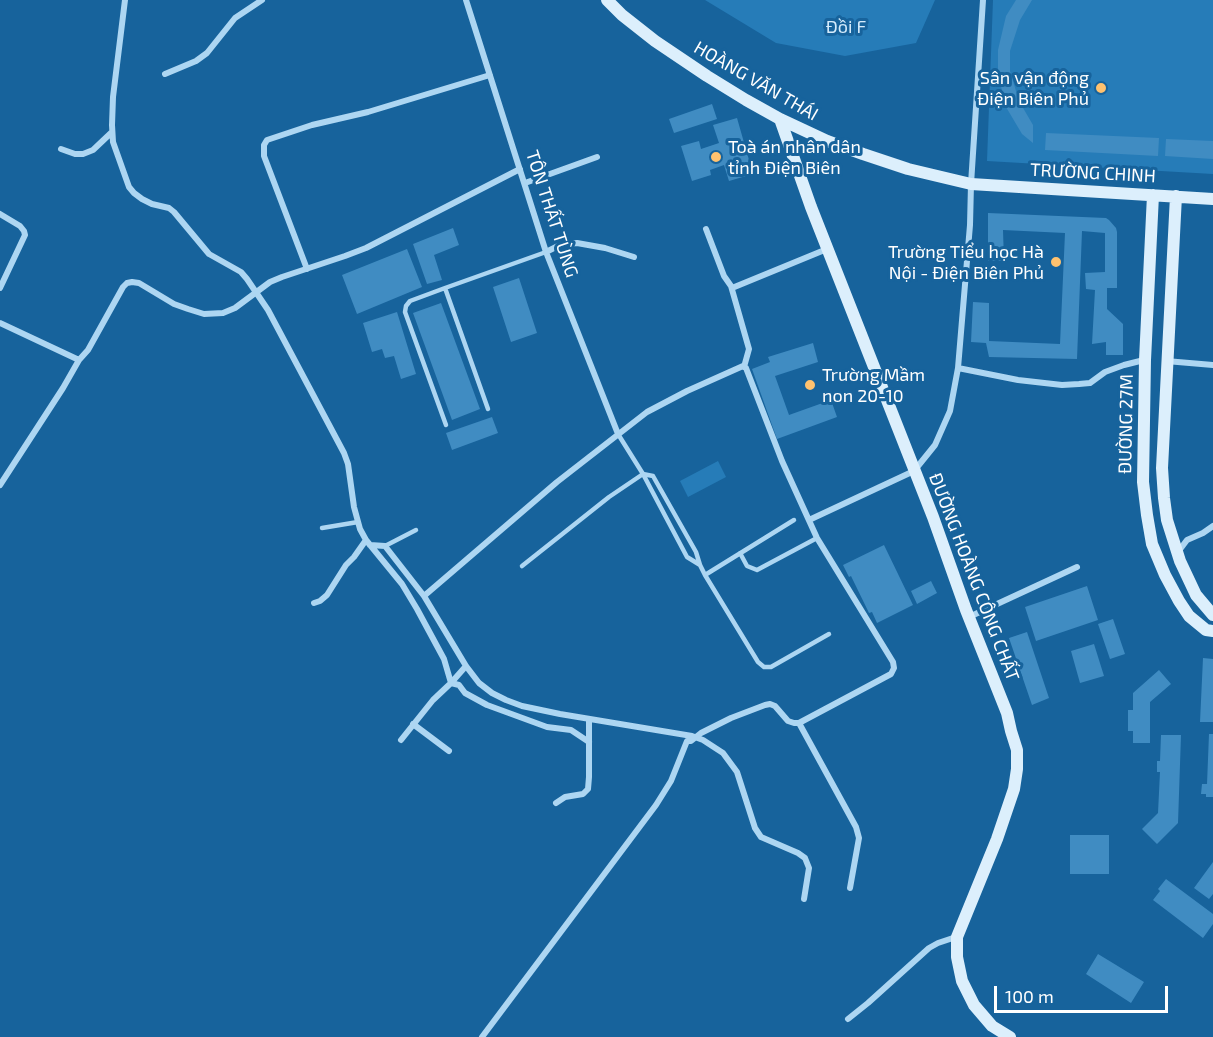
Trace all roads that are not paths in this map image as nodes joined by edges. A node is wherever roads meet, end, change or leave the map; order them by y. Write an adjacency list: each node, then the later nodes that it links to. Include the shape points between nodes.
1 (124, 0): 9 (street)
2 (262, 0): 6 (street, via 235,18 207,53)
3 (466, 0): 7 (street, TÔN THẤT TÙNG)
4 (607, 0): 8 (street, HOÀNG VĂN THÁI, via 655,41)
5 (984, 0): 14 (street, ĐƯỜNG HOÀNG CÔNG CHẤT)
6 (165, 74)
7 (490, 75): 12 (street, TÔN THẤT TÙNG); 23 (street, via 267,140 264,156)
8 (780, 119): 14 (street, HOÀNG VĂN THÁI, via 862,154); 20 (street)
9 (112, 132): 10 (street, via 83,154); 27 (street, via 134,193 174,212 209,254 241,272)
10 (61, 149)
11 (597, 157): 13 (street)
12 (520, 169): 13 (street, TÔN THẤT TÙNG); 23 (street, via 366,248)
13 (525, 183): 21 (street, TÔN THẤT TÙNG)
14 (971, 184): 15 (street, TRƯỜNG CHINH); 36 (street, ĐƯỜNG HOÀNG CÔNG CHẤT)
15 (1153, 195): 16 (street, TRƯỜNG CHINH); 28 (street, ĐƯỜNG 27M)
16 (1176, 196): 17 (street, TRƯỜNG CHINH); 29 (street, ĐƯỜNG 27M)
17 (1213, 198)
18 (0, 214): 24 (street, via 20,226 25,235)
19 (706, 229): 26 (street)
20 (827, 249): 26 (street); 40 (street)
21 (546, 252): 22 (street, via 577,243); 25 (lane); 39 (street, TÔN THẤT TÙNG)
22 (634, 257)
23 (307, 269): 27 (street, via 270,282)
24 (0, 288)
25 (445, 288): 37 (lane); 38 (lane, via 410,302 405,312)
26 (732, 288): 35 (street, via 749,349)
27 (256, 292): 31 (street, via 235,308 204,314 174,304 139,284 127,283); 45 (street, via 344,453)
28 (1149, 292): 29 (street); 32 (street, ĐƯỜNG 27M)
29 (1170, 292): 33 (street, ĐƯỜNG 27M)
30 (0, 323): 31 (street)
31 (79, 360): 42 (street)
32 (1145, 360): 33 (street); 36 (street, via 1079,384 1018,380); 62 (street, ĐƯỜNG 27M, via 1143,482 1152,544 1190,616)
33 (1166, 361): 34 (street); 53 (street, ĐƯỜNG 27M, via 1162,468 1167,520)
34 (1213, 365)
35 (744, 367): 39 (street, via 647,412); 44 (street)
36 (958, 368): 40 (street, ĐƯỜNG HOÀNG CÔNG CHẤT, via 950,411 935,445)
37 (488, 409)
38 (446, 425)
39 (618, 434): 41 (lane); 58 (street)
40 (914, 471): 44 (street); 61 (street, ĐƯỜNG HOÀNG CÔNG CHẤT)
41 (643, 474): 54 (lane, via 687,557); 54 (lane, via 653,476); 55 (lane)
42 (0, 485)
43 (795, 520): 52 (lane)
44 (809, 520): 49 (street)
45 (358, 522): 47 (lane); 50 (street)
46 (1213, 526): 53 (street, via 1187,540)
47 (322, 528)
48 (416, 530): 51 (lane)
49 (817, 538): 52 (lane, via 757,570 747,566); 67 (street, via 894,668 891,674)
50 (368, 542): 51 (street); 59 (street, via 346,565 327,595); 65 (street, via 417,609 444,659)
51 (384, 546): 58 (street)
52 (740, 553): 57 (lane)
53 (1177, 554): 60 (street, ĐƯỜNG 27M, via 1196,595)
54 (700, 565): 57 (lane)
55 (522, 566)
56 (1077, 567): 61 (street)
57 (705, 575): 63 (lane, via 764,667 771,668)
58 (424, 597): 64 (street)
59 (314, 603)
60 (1213, 615)
61 (969, 617): 76 (street, ĐƯỜNG HOÀNG CÔNG CHẤT, via 1007,713 1017,750 1017,770 1000,829)
62 (1213, 631)
63 (829, 634)
64 (466, 666): 65 (street); 66 (street, via 479,683 507,700)
65 (451, 683): 68 (street); 71 (street, via 487,705 547,727 571,730)
66 (589, 720): 69 (street); 71 (street)
67 (799, 723): 69 (street, via 788,721 770,704); 74 (street, via 856,827 859,838)
68 (413, 724): 70 (street); 72 (street)
69 (695, 737): 75 (street, via 723,753 737,772 761,837 805,858 809,868); 78 (street, via 687,741 671,781 656,805)
70 (401, 740)
71 (589, 742): 73 (street, via 588,789)
72 (449, 751)
73 (556, 803)
74 (850, 888)
75 (804, 899)
76 (957, 937): 77 (street, via 929,948); 79 (street, ĐƯỜNG HOÀNG CÔNG CHẤT, via 962,981 974,1005 992,1026)
77 (848, 1019)
78 (482, 1037)
79 (1010, 1037)

